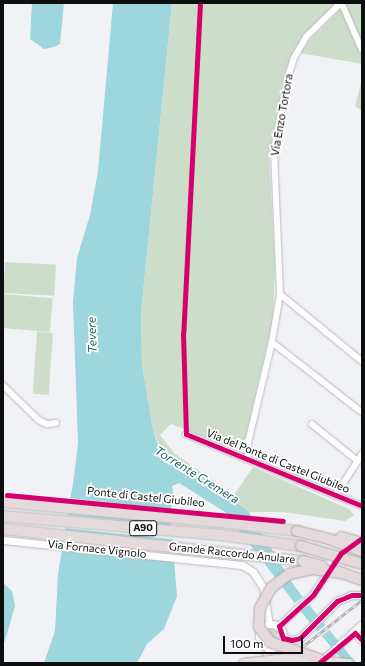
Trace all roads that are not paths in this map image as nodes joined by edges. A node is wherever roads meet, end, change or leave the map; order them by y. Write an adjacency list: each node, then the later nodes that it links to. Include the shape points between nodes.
1 (341, 3): 2 (street); 3 (street, Via Enzo Tortora, via 306,37 294,58 289,74 274,149)
2 (362, 49)
3 (280, 294): 4 (street, Via Enzo Tortora); 5 (street)
4 (272, 342): 7 (street); 12 (street, Via Enzo Tortora, via 248,443)
5 (362, 361)
6 (3, 385): 8 (street, via 39,420 47,424)
7 (362, 412)
8 (56, 424)
9 (312, 424): 13 (street)
10 (186, 434): 12 (street, Via del Ponte di Castel Giubileo, via 229,453)
11 (362, 454): 13 (street)
12 (248, 458): 14 (street, Via del Ponte di Castel Giubileo)
13 (358, 461): 14 (street)
14 (336, 495): 16 (street, Via del Ponte di Castel Giubileo)
15 (5, 502): 19 (highway, A90)
16 (362, 506)
17 (3, 516): 23 (highway, Grande Raccordo Anulare / A90, bridge, via 282,543 318,550)
18 (3, 529): 24 (highway, Grande Raccordo Anulare, bridge, via 278,557 303,561)
19 (297, 531): 21 (highway, bridge, via 319,532); 22 (highway, A90, bridge)
20 (3, 540): 28 (street, Via Fornace Vignolo, via 242,564 256,576 266,597 266,617)
21 (362, 543)
22 (362, 551)
23 (362, 564)
24 (343, 573): 26 (highway, Grande Raccordo Anulare, bridge); 35 (highway, bridge, via 313,569 289,574 271,588 260,608 259,628 270,642)
25 (326, 575): 30 (street, via 311,597)
26 (362, 580)
27 (362, 595): 32 (street, via 352,595 340,600 296,640)
28 (269, 624): 30 (street); 34 (street, via 260,630 259,638)
29 (362, 624): 31 (street)
30 (279, 626): 32 (street)
31 (355, 632): 33 (street); 35 (street, via 346,642)
32 (283, 638): 34 (street, via 280,644)
33 (362, 640)
34 (270, 648): 37 (street)
35 (322, 659): 36 (highway, bridge, via 280,658); 38 (highway, bridge)
36 (243, 663)
37 (264, 663)
38 (349, 663)

